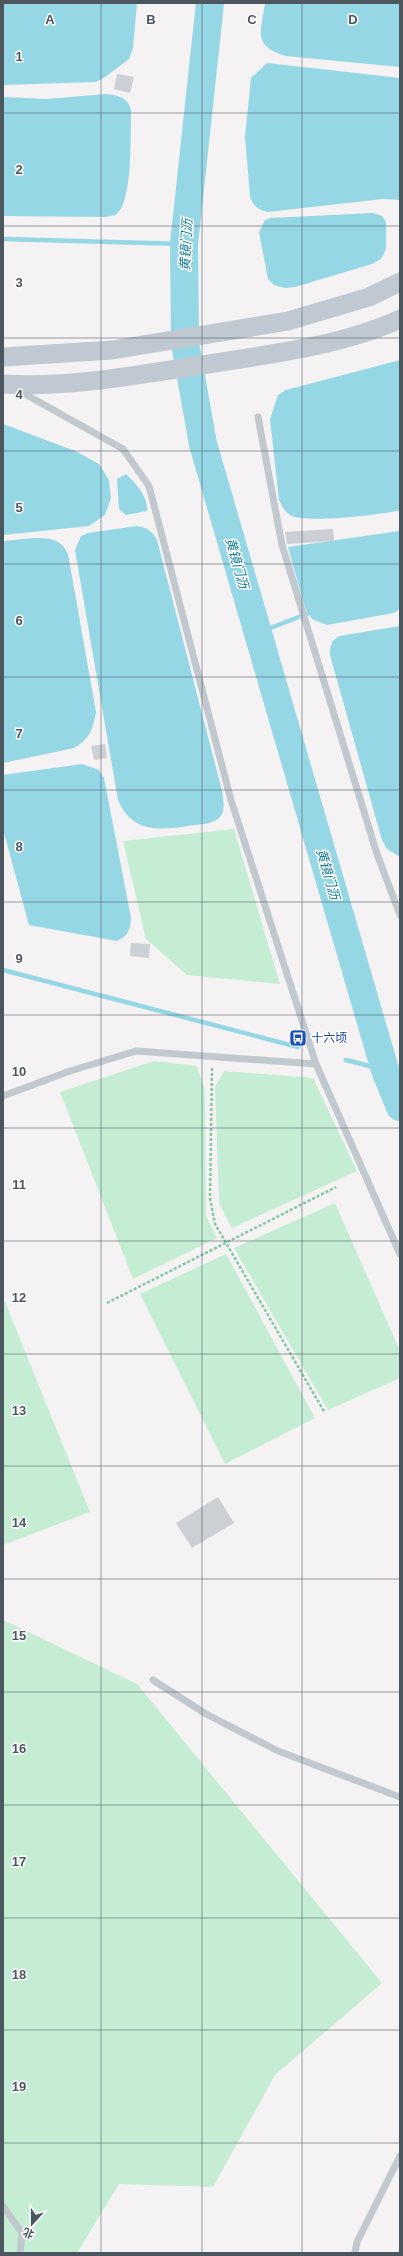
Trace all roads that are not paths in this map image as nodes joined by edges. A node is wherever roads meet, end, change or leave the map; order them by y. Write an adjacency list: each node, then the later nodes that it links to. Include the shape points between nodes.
1 (400, 282): 3 (main road, via 369,297 288,321 112,350)
2 (400, 319): 4 (main road, via 382,328 292,351 66,384)
3 (3, 357)
4 (5, 384): 7 (lane, via 123,449 149,486 231,800)
5 (258, 417): 6 (lane, via 282,545 374,846)
6 (400, 915)
7 (316, 1064): 8 (lane, via 136,1051 70,1071); 9 (lane)
8 (3, 1096)
9 (400, 1254)
10 (153, 1680): 11 (lane, via 206,1714 278,1751)
11 (400, 1797)
12 (400, 2156): 15 (lane, via 357,2242)
13 (3, 2206): 14 (lane, via 22,2233)
14 (20, 2253)
15 (355, 2253)

